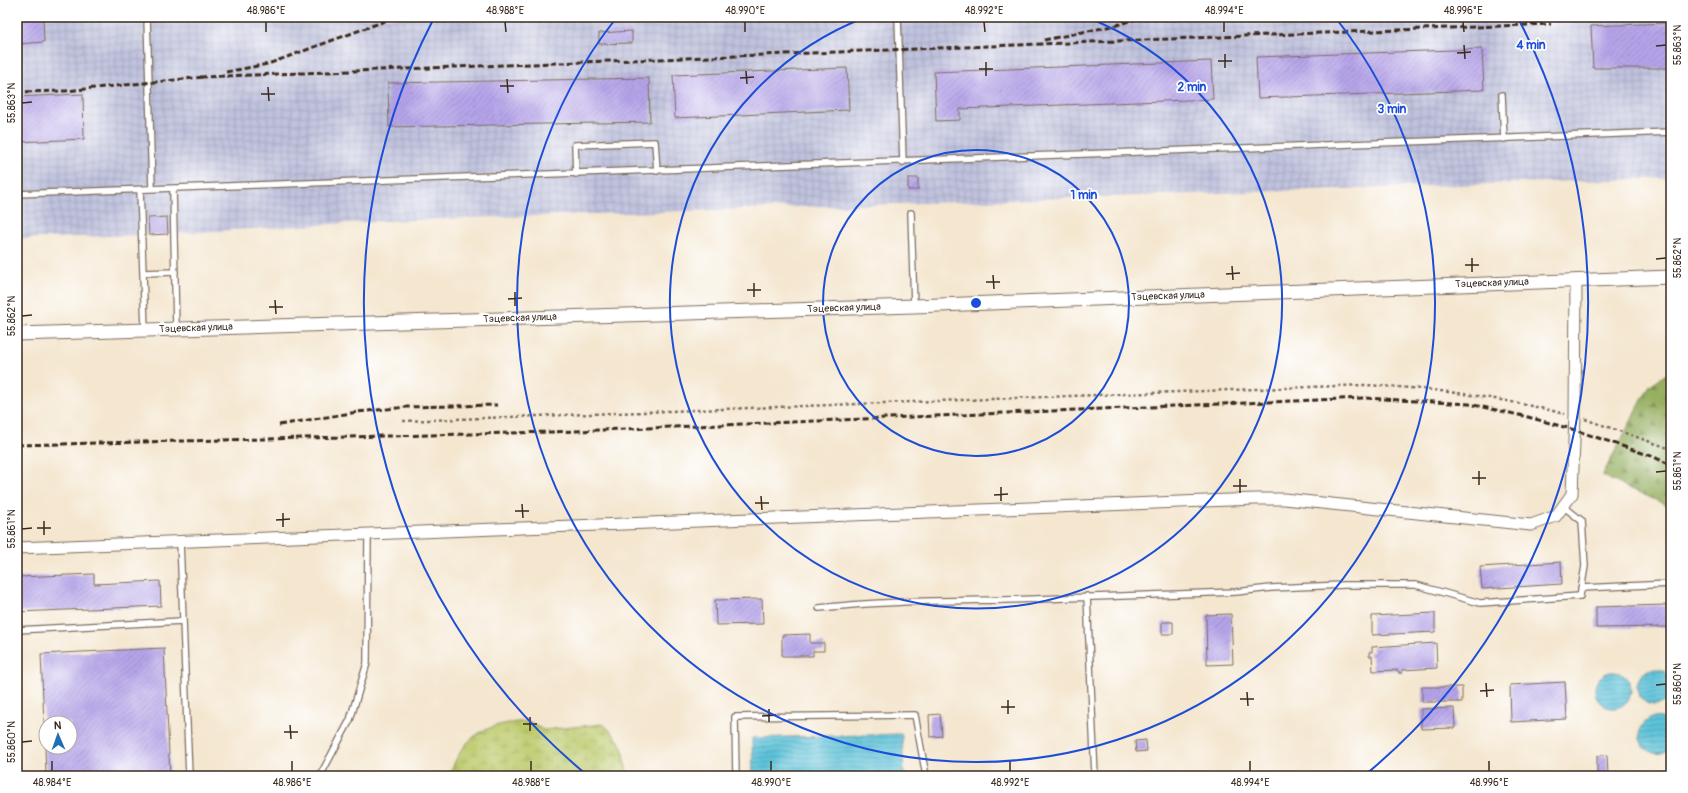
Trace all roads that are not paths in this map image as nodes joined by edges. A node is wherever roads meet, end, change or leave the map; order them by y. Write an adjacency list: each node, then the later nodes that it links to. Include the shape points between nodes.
1 (147, 17): 9 (lane)
2 (898, 17): 6 (lane)
3 (1502, 95): 5 (lane)
4 (1671, 132): 5 (lane)
5 (1504, 138): 6 (lane)
6 (903, 162): 7 (lane)
7 (657, 171): 8 (lane); 8 (lane, via 655,142 575,145)
8 (576, 174): 10 (lane)
9 (152, 189): 10 (lane); 11 (lane)
10 (173, 189): 14 (lane)
11 (140, 190): 12 (lane); 15 (lane)
12 (17, 194)
13 (911, 213): 18 (lane)
14 (175, 272): 15 (lane); 19 (lane)
15 (143, 273): 20 (lane)
16 (1671, 277): 17 (street, Тэцевская улица)
17 (1576, 280): 18 (street, Тэцевская улица); 22 (street, via 1572,494)
18 (914, 306): 19 (street, Тэцевская улица)
19 (176, 329): 20 (street, Тэцевская улица)
20 (145, 330): 21 (street, Тэцевская улица)
21 (17, 334)
22 (1563, 506): 23 (street, via 1556,516 1531,525 1255,499); 27 (lane, via 1582,521 1585,566)
23 (368, 533): 24 (street); 33 (lane, via 367,663 350,720)
24 (180, 541): 25 (street); 30 (lane)
25 (17, 548)
26 (1671, 584): 27 (lane)
27 (1581, 588): 28 (lane, via 1580,596 1480,603 1416,585 1344,585 1236,592)
28 (1087, 596): 29 (lane, via 935,600); 36 (lane)
29 (819, 608)
30 (182, 621): 31 (lane); 32 (lane)
31 (17, 630)
32 (189, 776)
33 (320, 776)
34 (736, 776): 35 (lane, via 734,717 915,715)
35 (926, 776)
36 (1095, 776)

